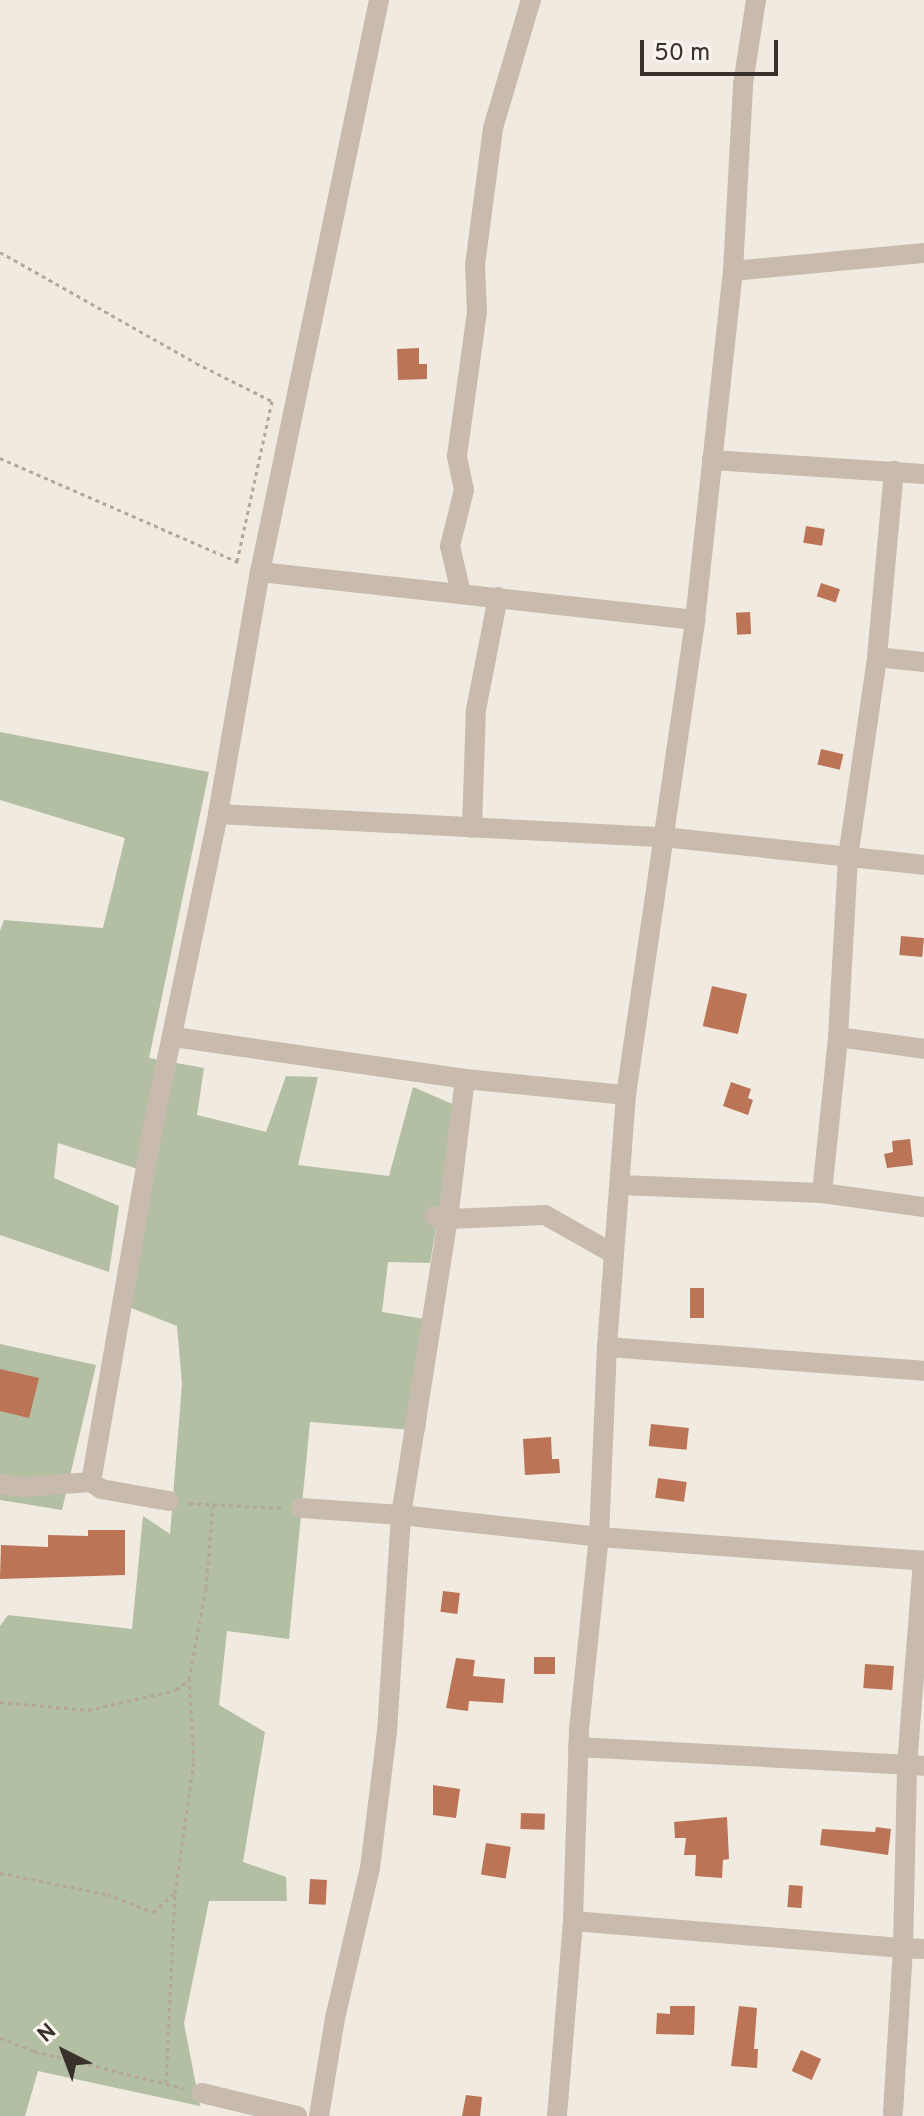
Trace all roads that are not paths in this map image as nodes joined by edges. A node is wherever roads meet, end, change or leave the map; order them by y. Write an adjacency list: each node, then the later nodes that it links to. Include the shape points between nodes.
1 (379, 0): 9 (street)
2 (531, 0): 10 (street, via 493,128 475,265 477,311 457,456 464,490 450,546)
3 (756, 0): 5 (street, via 743,84)
4 (924, 253): 5 (street)
5 (733, 271): 6 (street)
6 (712, 460): 7 (street); 12 (street)
7 (894, 471): 8 (street); 13 (street)
8 (924, 474)
9 (260, 572): 10 (street); 15 (street)
10 (461, 593): 11 (street)
11 (498, 597): 12 (street); 16 (street, via 476,710)
12 (695, 620): 17 (street)
13 (877, 657): 14 (street); 18 (street)
14 (924, 662)
15 (218, 814): 16 (street); 20 (street)
16 (472, 828): 17 (street)
17 (663, 837): 18 (street); 24 (street)
18 (848, 857): 19 (street); 21 (street)
19 (924, 865)
20 (174, 1037): 23 (street); 32 (street, via 153,1126)
21 (838, 1037): 22 (street); 26 (street)
22 (924, 1049)
23 (465, 1079): 24 (street); 28 (street)
24 (626, 1095): 25 (street)
25 (620, 1185): 26 (street); 29 (street)
26 (822, 1193): 27 (street)
27 (924, 1207)
28 (441, 1217): 29 (street, via 545,1215); 36 (street)
29 (614, 1254): 30 (street)
30 (607, 1347): 31 (street); 37 (street)
31 (924, 1371)
32 (91, 1482): 33 (street); 34 (street, via 101,1489)
33 (0, 1484)
34 (169, 1501)
35 (301, 1508): 36 (street)
36 (401, 1515): 37 (street); 46 (street, via 387,1732 370,1868 335,2018)
37 (599, 1537): 38 (street); 39 (street)
38 (924, 1561): 40 (street)
39 (578, 1747): 40 (street); 41 (street)
40 (915, 1765): 42 (street)
41 (573, 1921): 42 (street); 47 (street)
42 (914, 1949): 44 (street)
43 (202, 2093): 45 (street)
44 (893, 2112)
45 (297, 2116)
46 (319, 2116)
47 (557, 2116)

